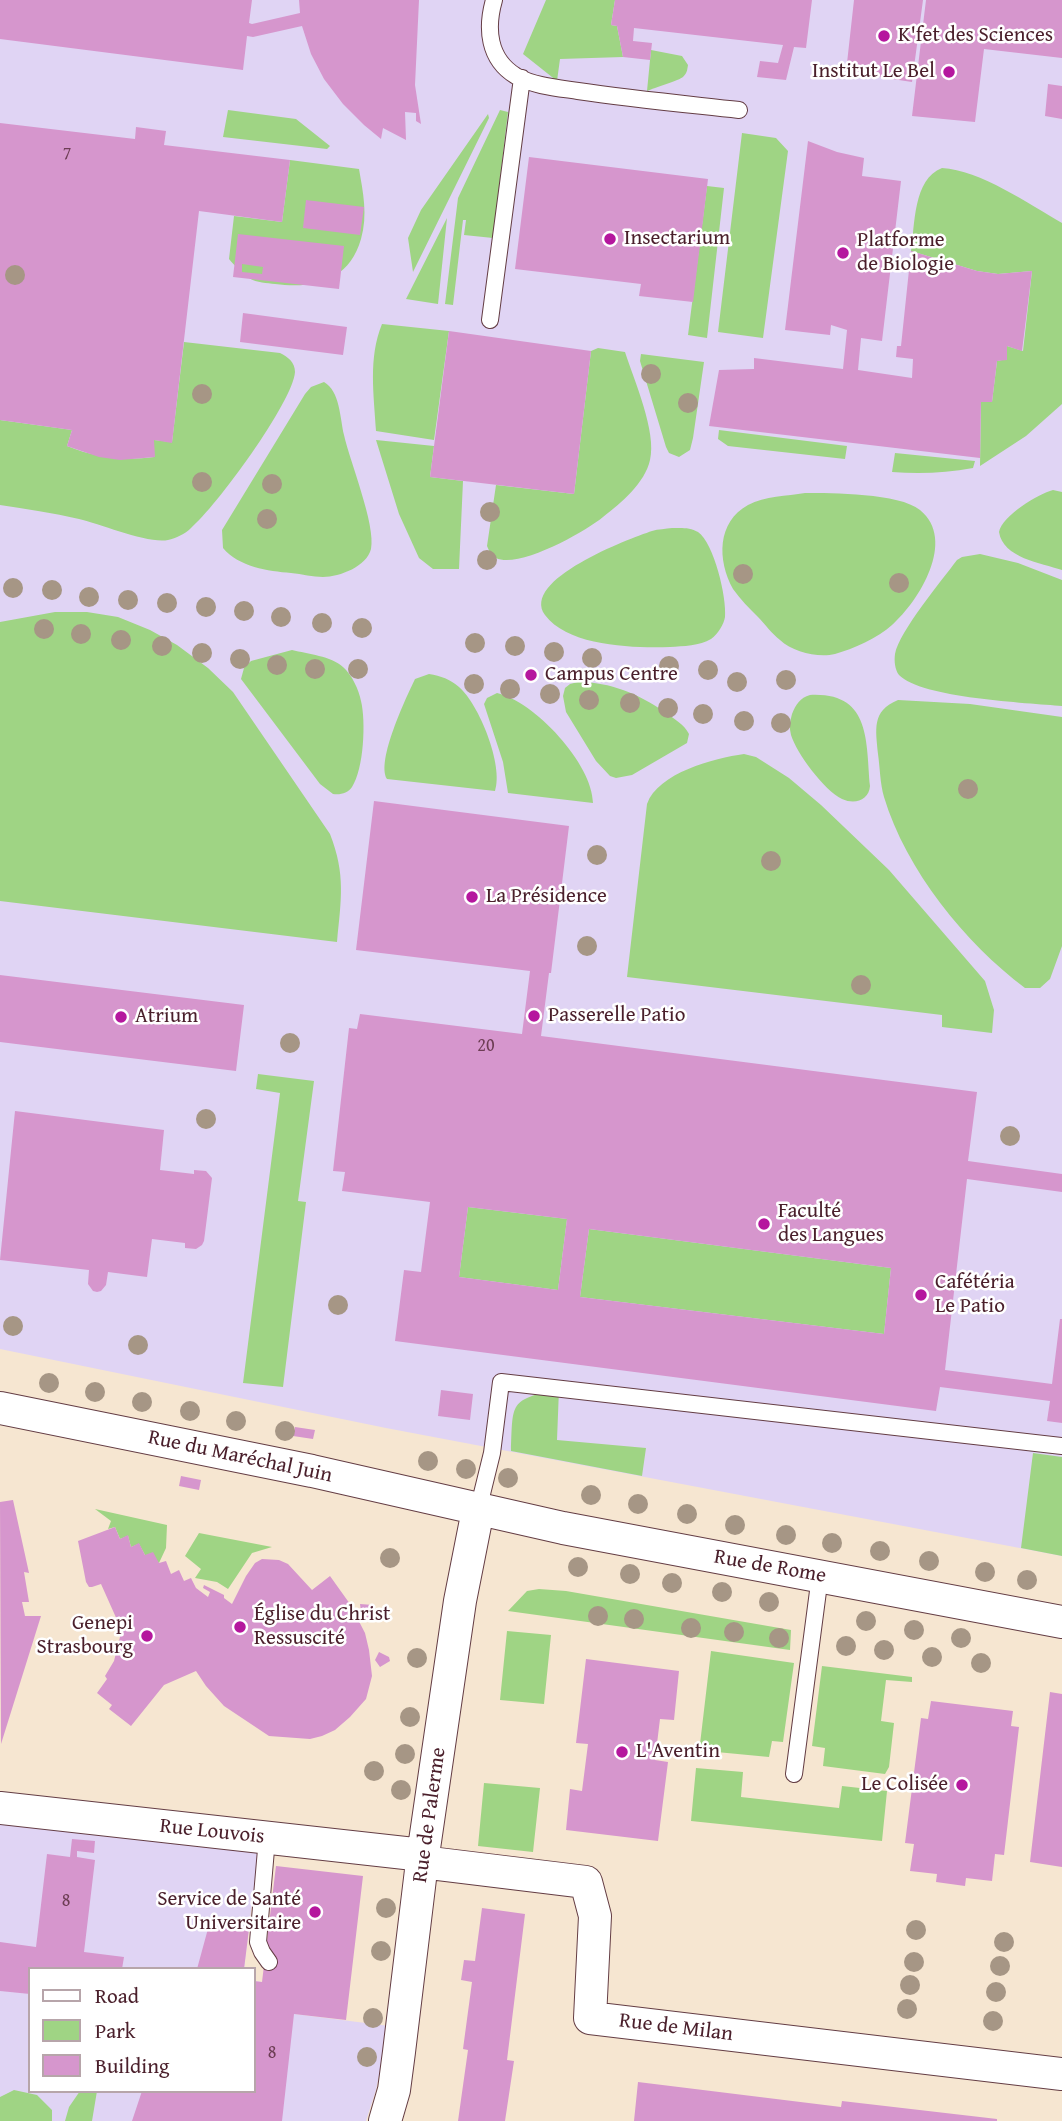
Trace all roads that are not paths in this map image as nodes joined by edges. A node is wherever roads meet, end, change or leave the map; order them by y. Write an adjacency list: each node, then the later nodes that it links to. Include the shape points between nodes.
1 (494, 0): 2 (lane, via 491,47 498,60)
2 (522, 78): 3 (lane, via 593,93); 4 (lane)
3 (738, 110)
4 (491, 320)
5 (0, 1408): 7 (street, Rue du Maréchal Juin)
6 (1062, 1446): 7 (lane, via 501,1382 492,1453)
7 (478, 1510): 8 (street, Rue de Rome); 13 (street, Rue de Palerme)
8 (820, 1576): 9 (street, Rue de Rome); 10 (lane)
9 (1062, 1622)
10 (794, 1773)
11 (0, 1808): 12 (street, Rue Louvois)
12 (267, 1838): 13 (street, Rue Louvois); 14 (lane, via 258,1942)
13 (423, 1859): 15 (street, Rue de Milan, via 586,1882 595,1916 590,2018); 16 (street, Rue de Palerme, via 394,2090)
14 (270, 1962)
15 (1062, 2074)
16 (385, 2121)

